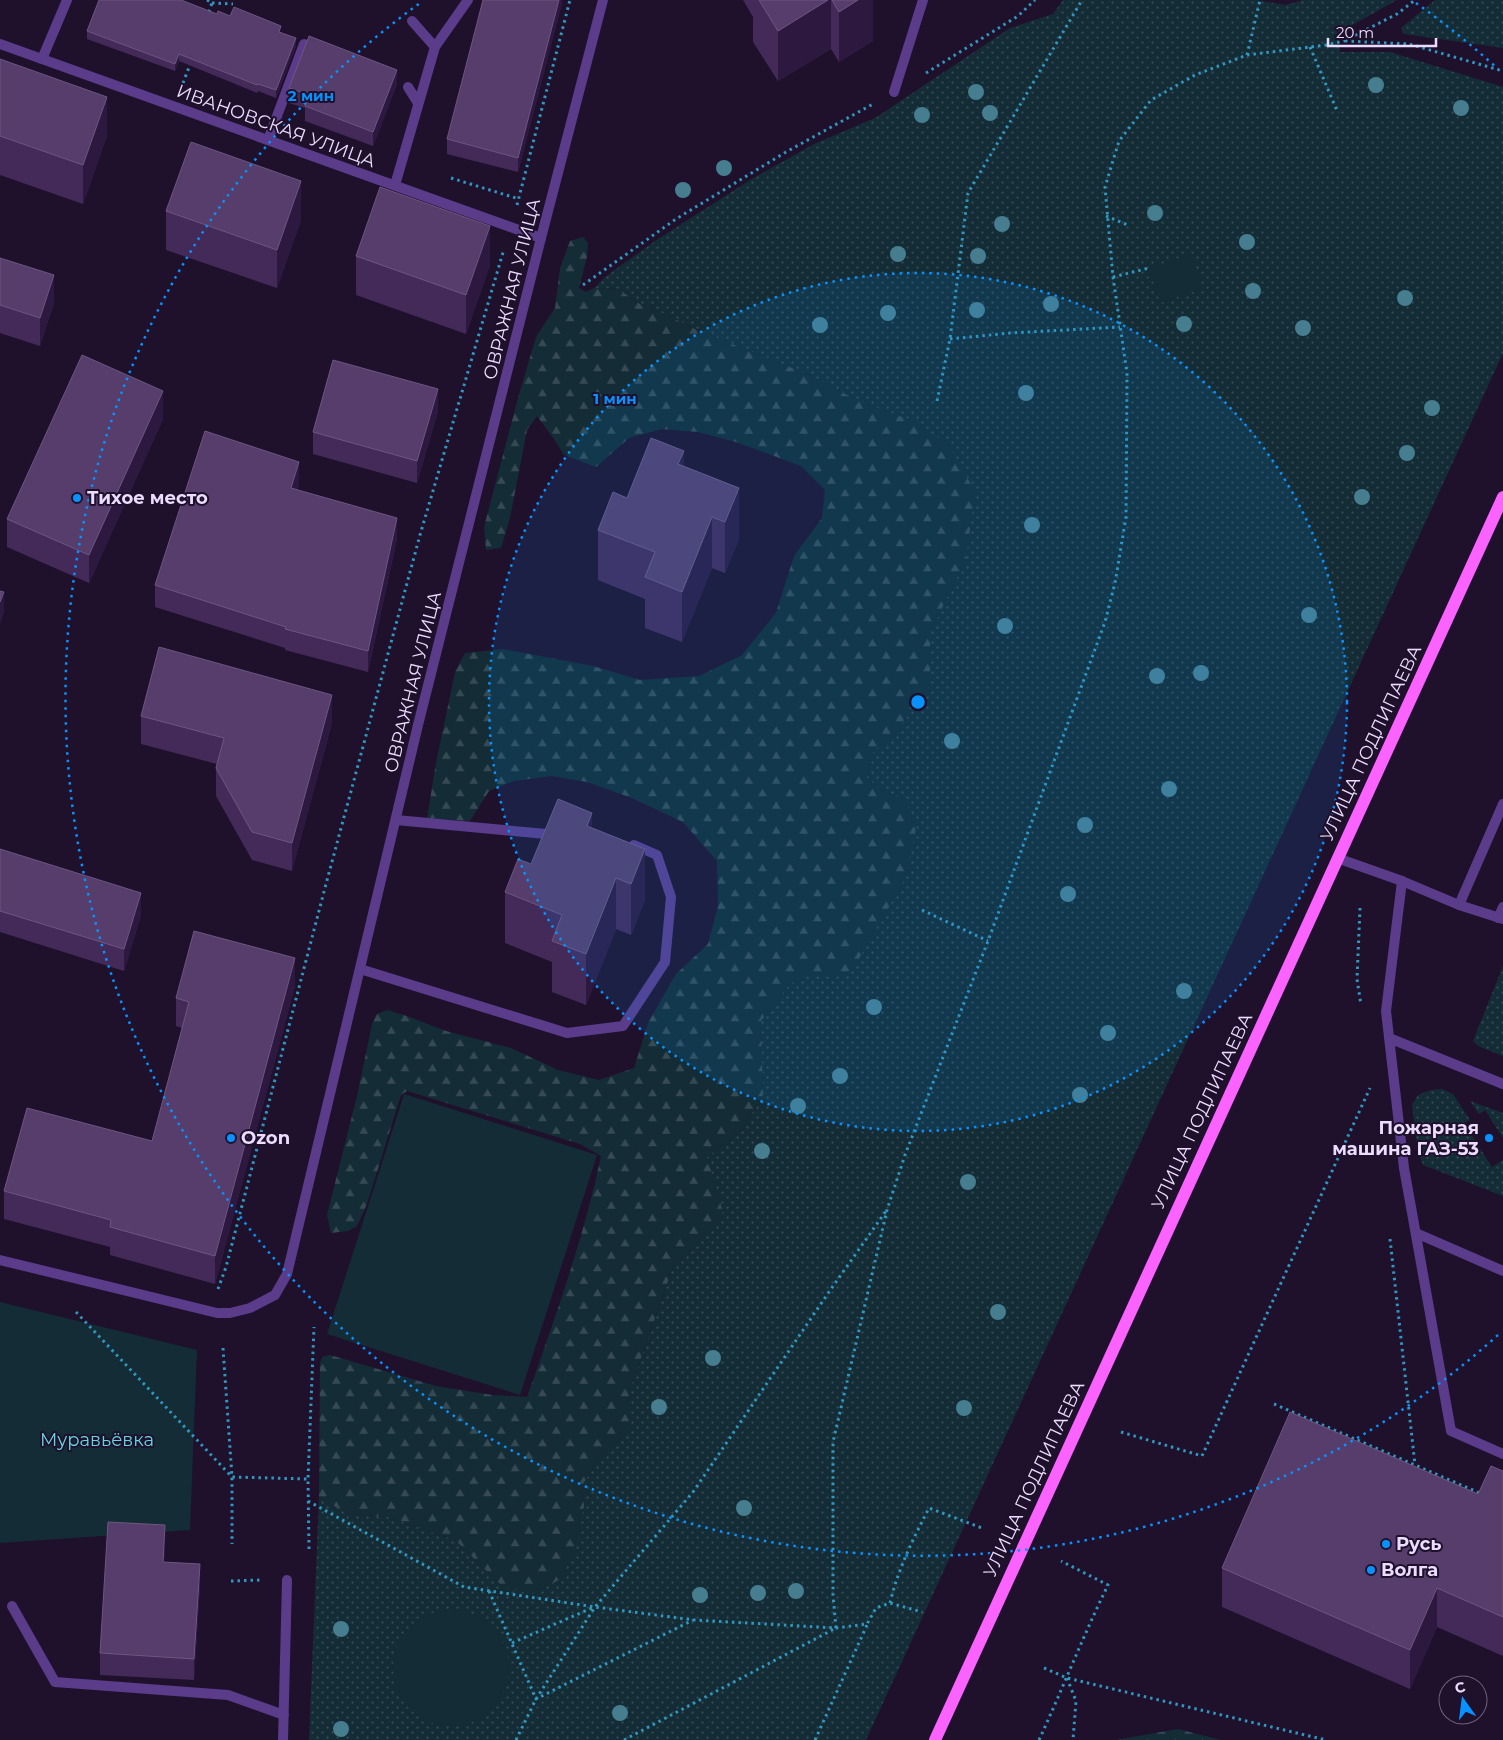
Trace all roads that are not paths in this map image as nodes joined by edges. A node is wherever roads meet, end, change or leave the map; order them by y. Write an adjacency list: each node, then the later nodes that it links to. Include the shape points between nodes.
1 (67, 0): 9 (street)
2 (468, 0): 8 (street)
3 (603, 0): 15 (street, ОВРАЖНАЯ УЛИЦА)
4 (923, 0): 11 (street)
5 (412, 21): 8 (street)
6 (0, 44): 9 (street, ИВАНОВСКАЯ УЛИЦА)
7 (304, 44): 13 (street)
8 (435, 47): 12 (street)
9 (42, 59): 13 (street, ИВАНОВСКАЯ УЛИЦА)
10 (408, 86): 12 (street)
11 (894, 92)
12 (418, 103): 14 (street)
13 (268, 140): 14 (street, ИВАНОВСКАЯ УЛИЦА)
14 (394, 185): 15 (street, ИВАНОВСКАЯ УЛИЦА)
15 (541, 238): 18 (street, ОВРАЖНАЯ УЛИЦА)
16 (1503, 497): 21 (main road, УЛИЦА ПОДЛИПАЕВА)
17 (1503, 804): 23 (street)
18 (396, 820): 19 (street); 26 (street, ОВРАЖНАЯ УЛИЦА)
19 (566, 834)
20 (620, 840): 26 (street, via 657,855 671,897 665,962 623,1026 567,1033)
21 (1337, 858): 22 (street); 37 (main road, УЛИЦА ПОДЛИПАЕВА)
22 (1402, 881): 23 (street); 27 (street, via 1386,1011)
23 (1459, 905): 25 (street)
24 (1503, 907): 25 (street)
25 (1501, 918)
26 (360, 969): 30 (street, ОВРАЖНАЯ УЛИЦА, via 287,1274 275,1295 250,1308 217,1313)
27 (1389, 1038): 28 (street); 29 (street, via 1404,1168)
28 (1503, 1084)
29 (1416, 1233): 31 (street); 32 (street, via 1451,1432)
30 (0, 1260)
31 (1503, 1271)
32 (1503, 1454)
33 (287, 1580): 35 (street)
34 (12, 1606): 35 (street, via 55,1682 228,1695)
35 (284, 1715): 36 (street)
36 (283, 1740)
37 (935, 1740)

